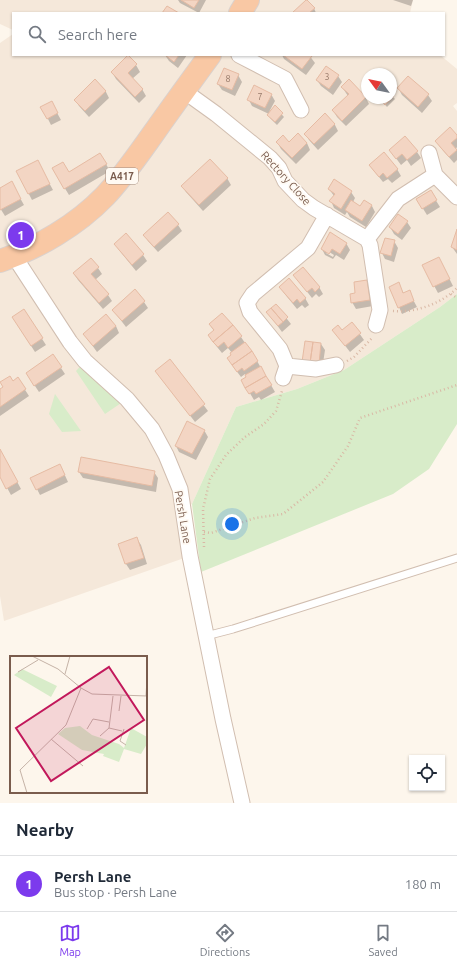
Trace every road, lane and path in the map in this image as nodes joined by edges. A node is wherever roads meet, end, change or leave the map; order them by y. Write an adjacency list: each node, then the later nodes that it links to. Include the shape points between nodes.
1 (248, 0): 2 (highway)
2 (241, 12)
3 (209, 56): 5 (highway, A417)
4 (241, 56): 6 (street, via 286,79)
5 (184, 91): 10 (street, Rectory Close, via 270,158 279,168 285,181 303,200); 12 (highway, A417, via 131,165 92,208 65,228)
6 (301, 101)
7 (428, 153): 8 (street)
8 (435, 174): 9 (street); 11 (street, via 398,199)
9 (457, 197)
10 (327, 215): 11 (street, Rectory Close); 19 (street, via 308,248 253,294 247,303 250,312 280,349)
11 (367, 239): 16 (street)
12 (7, 259): 22 (street, Persh Lane, via 73,347 127,399 152,429 180,489)
13 (457, 288): 14 (path)
14 (451, 294): 15 (path); 16 (path, via 418,309 402,312)
15 (457, 298)
16 (380, 310): 17 (street)
17 (376, 325): 18 (path, via 373,337 365,347 354,357)
18 (336, 365): 19 (street)
19 (285, 372): 21 (path, via 276,411 226,455 210,480 203,509)
20 (457, 386): 21 (path, via 360,418 348,446 323,482 283,514 255,518 211,533)
21 (204, 532): 22 (path, via 203,551)
22 (190, 556): 24 (street, Persh Lane)
23 (457, 558): 24 (lane)
24 (206, 636): 25 (street, Persh Lane)
25 (242, 803)

